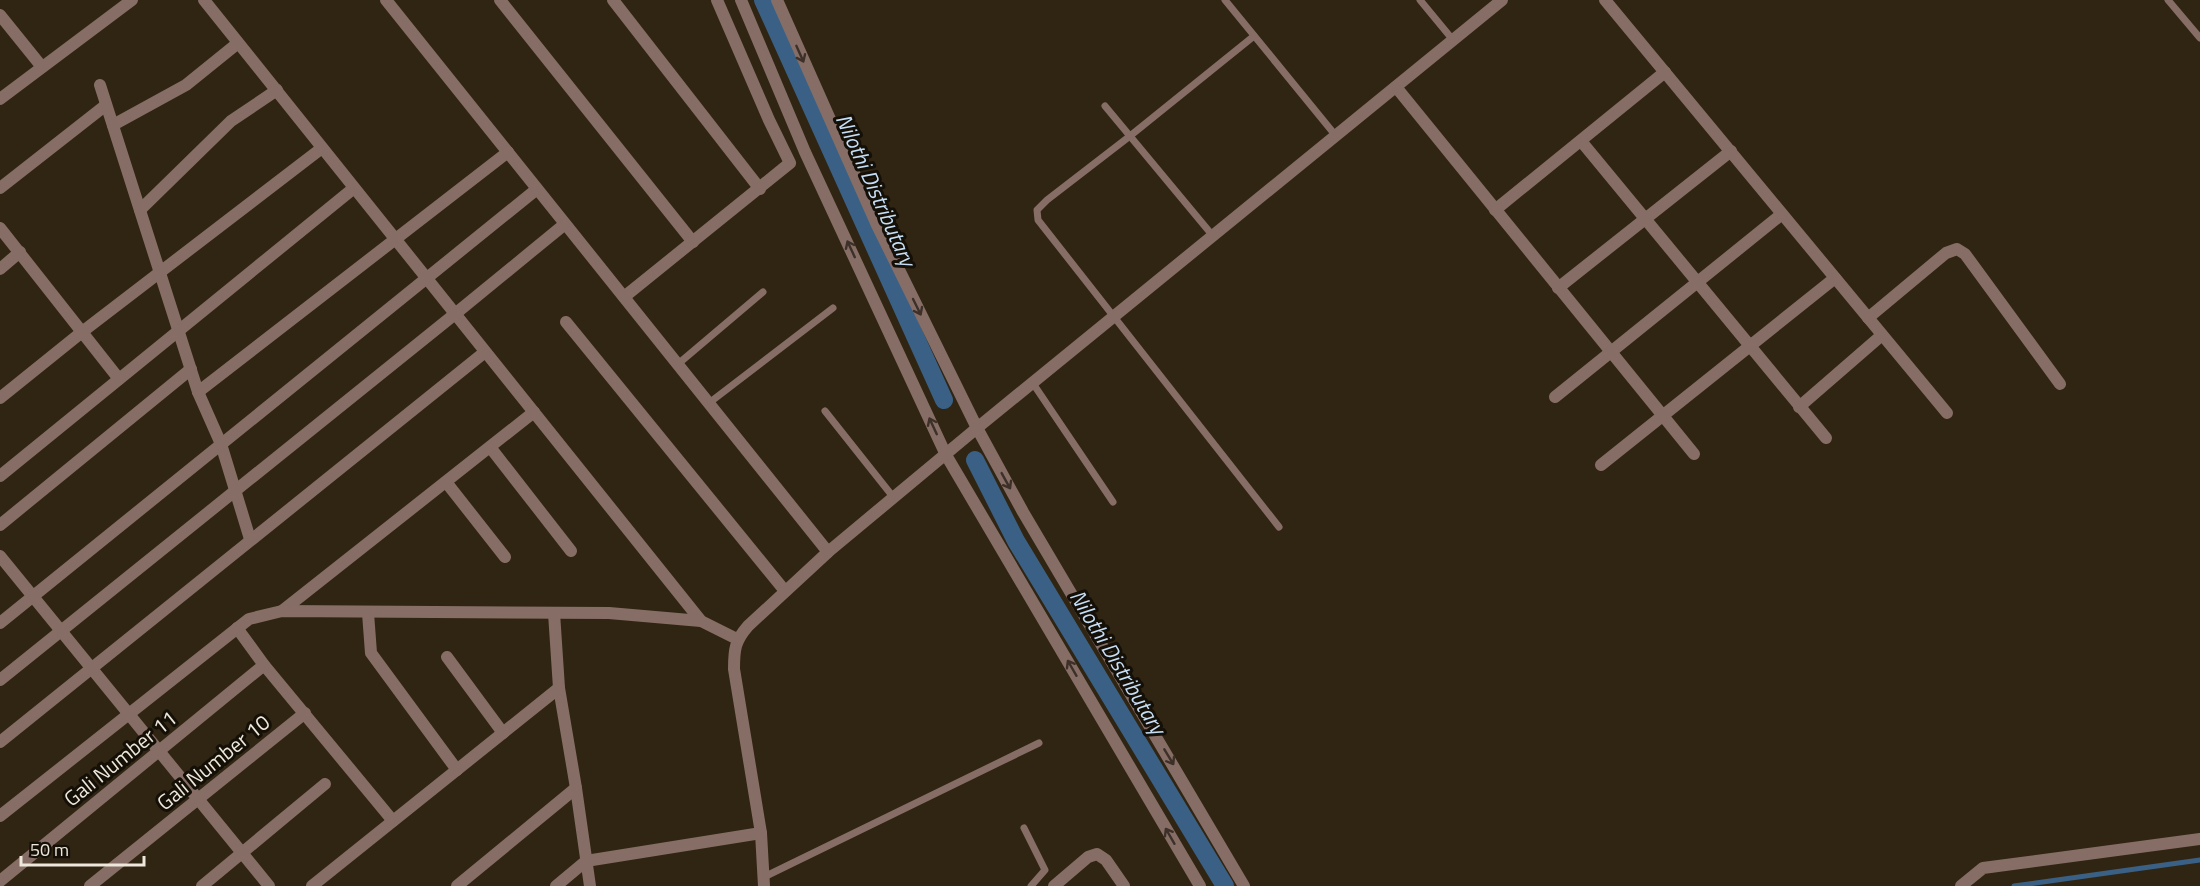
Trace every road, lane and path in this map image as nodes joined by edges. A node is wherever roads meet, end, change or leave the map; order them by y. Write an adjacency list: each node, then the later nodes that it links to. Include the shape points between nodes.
1 (132, 0): 19 (street)
2 (204, 0): 18 (street)
3 (386, 0): 33 (street)
4 (500, 0): 48 (street)
5 (614, 0): 39 (street)
6 (717, 0): 35 (street)
7 (741, 0): 34 (street)
8 (777, 0): 83 (street, one-way to 83, via 877,225)
9 (1225, 0): 15 (lane)
10 (1420, 0): 17 (lane)
11 (1502, 0): 17 (street)
12 (1605, 0): 20 (street)
13 (2168, 0): 16 (lane)
14 (0, 15): 19 (street)
15 (1254, 36): 28 (lane); 29 (lane)
16 (2200, 38)
17 (1453, 40): 22 (street)
18 (238, 43): 23 (street); 27 (street, via 186,85)
19 (42, 67): 24 (street)
20 (1665, 72): 30 (street); 32 (street)
21 (100, 85): 25 (street)
22 (1396, 87): 29 (street); 41 (street)
23 (277, 90): 31 (street); 40 (street, via 231,121)
24 (0, 99)
25 (106, 105): 27 (street); 36 (street)
26 (1105, 106): 28 (lane)
27 (113, 125): 40 (street)
28 (1130, 136): 46 (lane); 60 (lane, via 1037,210 1038,220)
29 (1336, 136): 46 (street)
30 (1581, 141): 41 (street); 43 (street)
31 (322, 148): 37 (street); 51 (street)
32 (1731, 151): 42 (street); 43 (street)
33 (508, 152): 38 (street); 47 (street)
34 (806, 152): 35 (street); 88 (street, one-way to 34)
35 (790, 163): 39 (street)
36 (0, 188)
37 (354, 188): 47 (street); 63 (street)
38 (537, 189): 44 (street); 53 (street)
39 (760, 189): 48 (street)
40 (140, 210): 51 (street)
41 (1495, 210): 55 (street)
42 (1782, 214): 52 (street); 54 (street)
43 (1645, 219): 54 (street); 55 (street)
44 (564, 224): 57 (street); 59 (street)
45 (0, 228): 49 (street)
46 (1213, 236): 60 (street)
47 (395, 238): 53 (street); 74 (street)
48 (693, 242): 57 (street)
49 (20, 252): 50 (street); 64 (street)
50 (0, 269)
51 (161, 273): 63 (street); 64 (street)
52 (1835, 278): 61 (street); 66 (street)
53 (427, 279): 59 (street); 85 (street)
54 (1696, 282): 66 (street); 68 (street)
55 (1558, 288): 68 (street)
56 (762, 292): 69 (lane)
57 (624, 297): 69 (street)
58 (833, 308): 77 (lane)
59 (455, 314): 67 (street); 92 (street)
60 (1114, 316): 72 (street); 96 (lane)
61 (1868, 318): 65 (street); 73 (street, via 1946,252 1958,249)
62 (566, 322): 102 (street)
63 (179, 330): 70 (street); 71 (street)
64 (82, 332): 71 (street); 76 (street)
65 (1882, 335): 78 (street); 81 (street)
66 (1749, 347): 78 (street); 82 (street)
67 (485, 352): 80 (street); 97 (street)
68 (1610, 353): 75 (street); 82 (street)
69 (678, 364): 77 (street)
70 (191, 369): 74 (street); 95 (street)
71 (119, 379): 90 (street)
72 (1032, 382): 83 (street); 94 (lane)
73 (2060, 384)
74 (198, 392): 85 (street)
75 (1555, 397)
76 (0, 398)
77 (709, 403): 99 (street)
78 (1799, 407): 84 (street)
79 (825, 411): 93 (lane)
80 (534, 412): 86 (street); 107 (street)
81 (1947, 413)
82 (1662, 416): 87 (street); 89 (street)
83 (977, 428): 88 (street); 147 (street, one-way to 147)
84 (1826, 438)
85 (221, 444): 92 (street); 103 (street)
86 (490, 447): 91 (street); 98 (street)
87 (1694, 454)
88 (946, 455): 93 (street); 146 (street, one-way to 88)
89 (1601, 465)
90 (0, 476)
91 (446, 482): 101 (street); 104 (street)
92 (235, 490): 97 (street); 110 (street)
93 (894, 498): 99 (street)
94 (1113, 502)
95 (0, 525)
96 (1279, 527)
97 (250, 539): 114 (street)
98 (571, 551)
99 (828, 552): 102 (street)
100 (0, 556): 103 (street)
101 (505, 557)
102 (785, 591): 111 (street)
103 (33, 596): 108 (street); 110 (street)
104 (282, 611): 105 (street); 109 (street, via 249,619)
105 (368, 613): 106 (street); 123 (street, via 371,653)
106 (554, 613): 107 (street); 116 (street)
107 (701, 621): 111 (street)
108 (0, 622)
109 (237, 628): 113 (street); 117 (street)
110 (61, 630): 114 (street); 115 (street)
111 (737, 639): 130 (street, via 734,669)
112 (447, 657): 119 (street)
113 (264, 665): 118 (street); 122 (street, Gali Number 11)
114 (91, 667): 117 (street); 120 (street)
115 (0, 680)
116 (559, 688): 119 (street); 125 (street)
117 (128, 713): 122 (street); 127 (street)
118 (304, 713): 126 (street, Gali Number 10); 128 (street)
119 (502, 734): 123 (street)
120 (0, 742)
121 (1039, 743): 135 (lane)
122 (159, 751): 126 (street); 134 (street, Gali Number 11)
123 (457, 770): 128 (street)
124 (325, 784): 132 (street)
125 (576, 788): 133 (street); 140 (street)
126 (198, 799): 132 (street); 136 (street, Gali Number 10)
127 (0, 816)
128 (393, 821): 139 (street)
129 (1024, 828): 143 (lane, via 1045,870)
130 (762, 834): 133 (street); 135 (street)
131 (2200, 839): 148 (street, via 1983,868)
132 (243, 854): 137 (street); 138 (street)
133 (586, 861): 141 (street); 142 (street)
134 (0, 881)
135 (764, 882)
136 (90, 886)
137 (202, 886)
138 (269, 886)
139 (312, 886)
140 (457, 886)
141 (556, 886)
142 (590, 886)
143 (1031, 886)
144 (1054, 886): 145 (street, via 1088,856 1097,854 1106,860)
145 (1124, 886)
146 (1200, 886)
147 (1244, 886)
148 (1961, 886)

